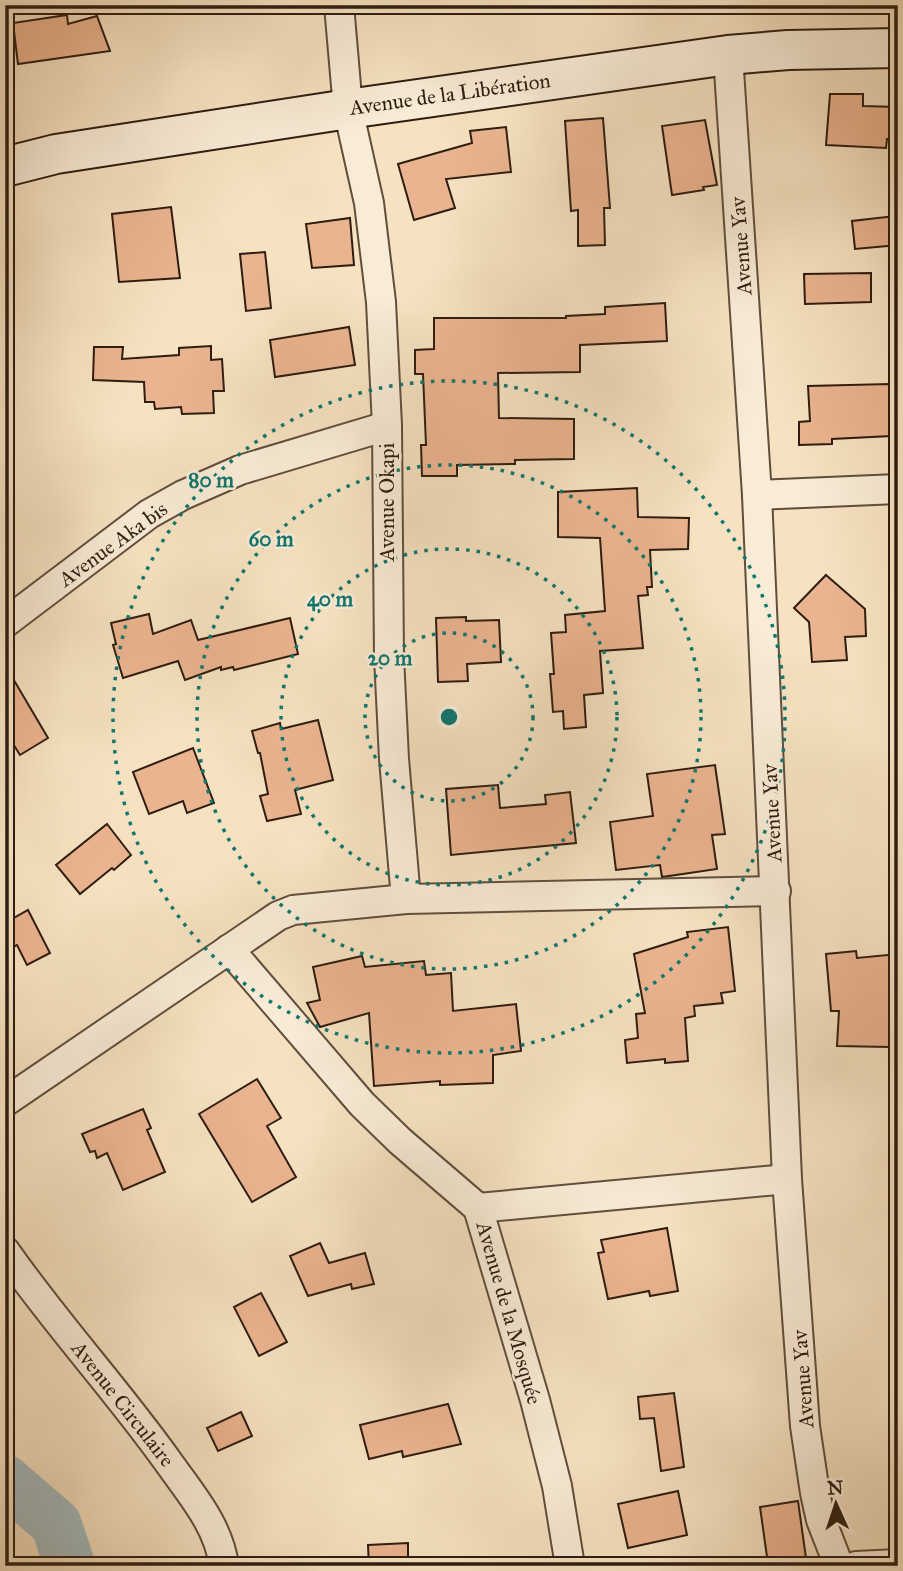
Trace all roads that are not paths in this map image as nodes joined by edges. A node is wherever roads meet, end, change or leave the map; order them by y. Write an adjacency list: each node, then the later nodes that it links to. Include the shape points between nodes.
1 (339, 5): 4 (street, Avenue Okapi)
2 (898, 48): 3 (street, Avenue de la Libération)
3 (728, 55): 4 (street, Avenue de la Libération); 8 (street, Avenue Yav)
4 (348, 109): 5 (street, Avenue de la Libération, via 56,154); 6 (street, Avenue Okapi, via 375,245)
5 (5, 167)
6 (387, 426): 9 (street, Avenue Aka bis, via 240,470 183,495 149,514); 11 (street, Avenue Okapi, via 388,657)
7 (898, 489): 8 (street)
8 (757, 495): 10 (street, Avenue Yav)
9 (5, 623)
10 (776, 891): 11 (street); 14 (street, Avenue Yav)
11 (406, 899): 12 (street, via 293,910)
12 (229, 950): 13 (street); 15 (street, Avenue de la Mosquée, via 362,1104)
13 (5, 1102)
14 (788, 1179): 15 (street); 20 (street, Avenue Yav, via 814,1493)
15 (478, 1208): 19 (street, Avenue de la Mosquée, via 535,1400 557,1486)
16 (5, 1251): 18 (street, Avenue Circulaire, via 46,1309 141,1423 205,1514)
17 (898, 1564): 21 (street)
18 (224, 1566)
19 (570, 1566)
20 (839, 1566)
21 (856, 1566)

